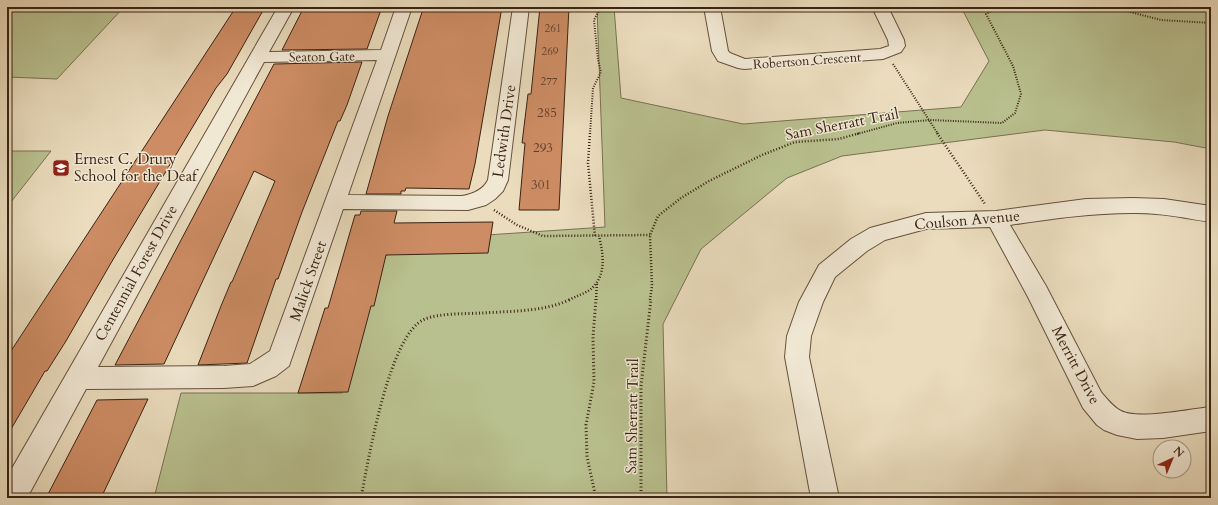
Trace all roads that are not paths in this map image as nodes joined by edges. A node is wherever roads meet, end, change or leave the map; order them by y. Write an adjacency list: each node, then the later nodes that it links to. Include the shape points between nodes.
1 (286, 7): 7 (street, Centennial Forest Drive)
2 (404, 7): 6 (street, Malick Street)
3 (521, 7): 8 (street, Ledwith Drive, via 496,186 486,196 462,204)
4 (712, 7): 5 (street, Robertson Crescent, via 720,51 738,63 753,64 883,54 895,49 897,46)
5 (880, 7)
6 (386, 55): 7 (street, Seaton Gate); 8 (street, Malick Street)
7 (257, 57): 11 (street, Centennial Forest Drive)
8 (335, 202): 11 (street, Malick Street, via 287,341 280,358 267,368 253,375 224,377)
9 (1211, 214): 10 (street, Coulson Avenue, via 1134,205 1086,207)
10 (996, 218): 12 (street, Merritt Drive, via 1100,411 1116,422 1131,426); 14 (street, Coulson Avenue, via 926,221 878,234 827,271 811,302 799,336 797,357)
11 (77, 378): 13 (street, Centennial Forest Drive)
12 (1211, 419)
13 (11, 498)
14 (825, 498)

